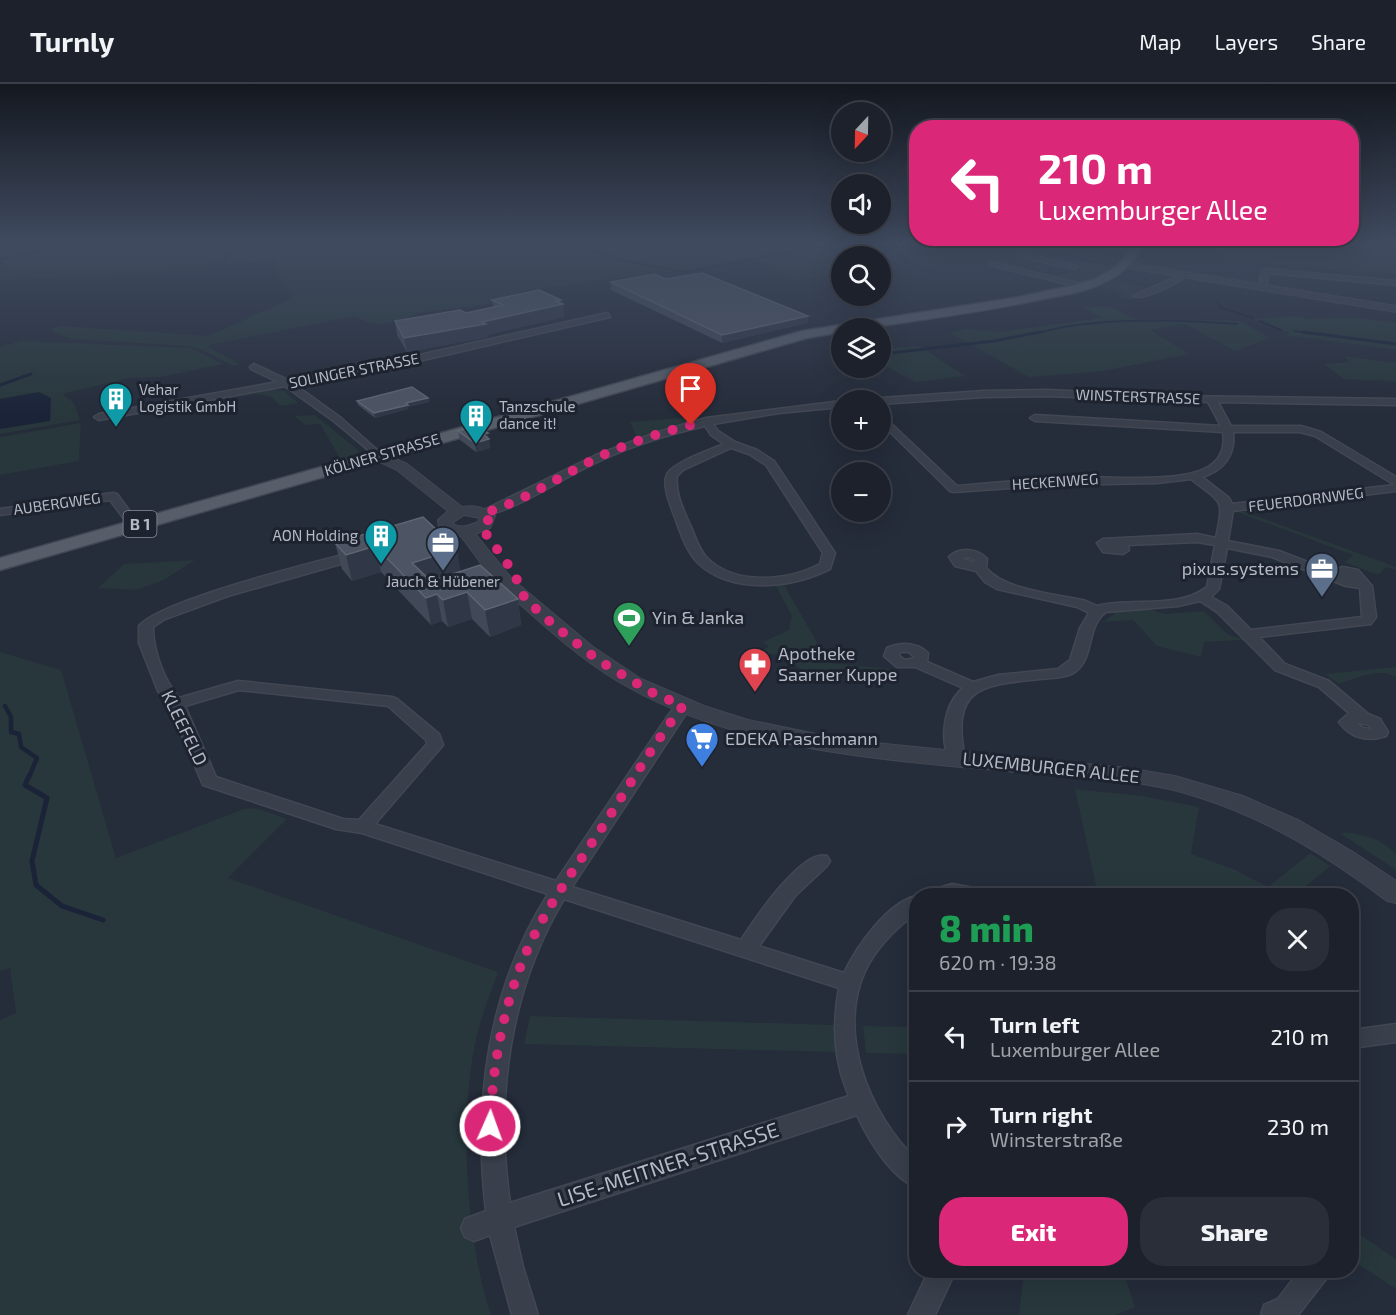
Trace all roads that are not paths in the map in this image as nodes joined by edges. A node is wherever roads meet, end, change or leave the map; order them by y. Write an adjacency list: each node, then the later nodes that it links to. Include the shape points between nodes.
1 (1017, 301): 17 (main road, KÖLNER STRASSE / B 1, via 806,334)
2 (1348, 301): 3 (street)
3 (1396, 309)
4 (608, 315): 6 (street, SOLINGER STRASSE)
5 (254, 367): 6 (street, via 269,371)
6 (288, 384): 11 (street, SOLINGER STRASSE); 17 (street)
7 (1211, 399): 8 (street, WINSTERSTRASSE, via 1017,393); 9 (street, WINSTERSTRASSE); 15 (street)
8 (891, 400)
9 (1396, 402)
10 (831, 405): 13 (street)
11 (99, 417)
12 (1035, 418): 15 (street)
13 (706, 421): 16 (street, via 714,433); 24 (street, via 597,458)
14 (891, 427): 18 (street, HECKENWEG, via 954,489)
15 (1228, 429): 18 (street, HECKENWEG, via 1230,445 1223,458 1217,466); 19 (street, FEUERDORNWEG, via 1310,431)
16 (731, 444): 16 (street, via 672,475 678,511 697,554 719,572 756,581 817,573 826,566 830,553 770,463)
17 (379, 456): 23 (street, via 384,470); 25 (main road, KÖLNER STRASSE / B 1)
18 (1194, 476): 21 (street, FEUERDORNWEG, via 1225,500)
19 (1396, 482)
20 (1396, 488): 21 (street, FEUERDORNWEG)
21 (1228, 508): 28 (street)
22 (0, 513): 25 (street, AUBERGWEG, via 113,496)
23 (451, 519): 24 (street); 26 (street); 27 (street)
24 (483, 520): 26 (street); 34 (street, LUXEMBURGER ALLEE)
25 (135, 526): 31 (main road, KÖLNER STRASSE / B 1)
26 (465, 531): 34 (street, LUXEMBURGER ALLEE, via 504,582)
27 (428, 534)
28 (1222, 543): 29 (street, via 1190,537); 33 (street, via 1213,589); 36 (street, via 1275,555 1366,586 1366,621)
29 (1122, 544)
30 (367, 552): 39 (street, KLEEFELD, via 223,594 152,620 146,626 146,643 165,691)
31 (0, 564)
32 (980, 568): 35 (street, via 1002,586 1082,604)
33 (1203, 597): 35 (street); 36 (street)
34 (525, 599): 40 (street, LUXEMBURGER ALLEE, via 598,660)
35 (1096, 611): 38 (street, via 1073,666 1060,673 990,680)
36 (1248, 634): 41 (street, via 1280,667 1324,684)
37 (917, 663): 38 (street)
38 (972, 687): 42 (street, via 952,723)
39 (176, 704): 43 (street, KLEEFELD, via 212,783 342,825); 43 (street, via 238,685 396,704 433,738 435,745)
40 (683, 706): 42 (street, LUXEMBURGER ALLEE, via 799,739); 45 (street)
41 (1363, 717)
42 (957, 759): 46 (street, LUXEMBURGER ALLEE, via 1137,776 1223,797 1320,841)
43 (363, 827): 45 (street, KLEEFELD)
44 (821, 861): 48 (street, via 791,885)
45 (561, 889): 48 (street); 54 (street, via 521,967 501,1028 492,1086 490,1146)
46 (1396, 894)
47 (909, 908): 49 (street, via 865,952)
48 (746, 950): 49 (street)
49 (850, 983): 52 (street, via 845,1010 846,1042)
50 (1396, 1033): 51 (street)
51 (1359, 1038)
52 (862, 1103): 53 (street, via 885,1140); 54 (street, LISE-MEITNER-STRASSE)
53 (909, 1167)
54 (500, 1221): 55 (street, LISE-MEITNER-STRASSE); 58 (street)
55 (474, 1228)
56 (939, 1278): 59 (street)
57 (1311, 1278): 60 (street, via 1287,1308)
58 (525, 1315)
59 (921, 1315)
60 (1274, 1315)

